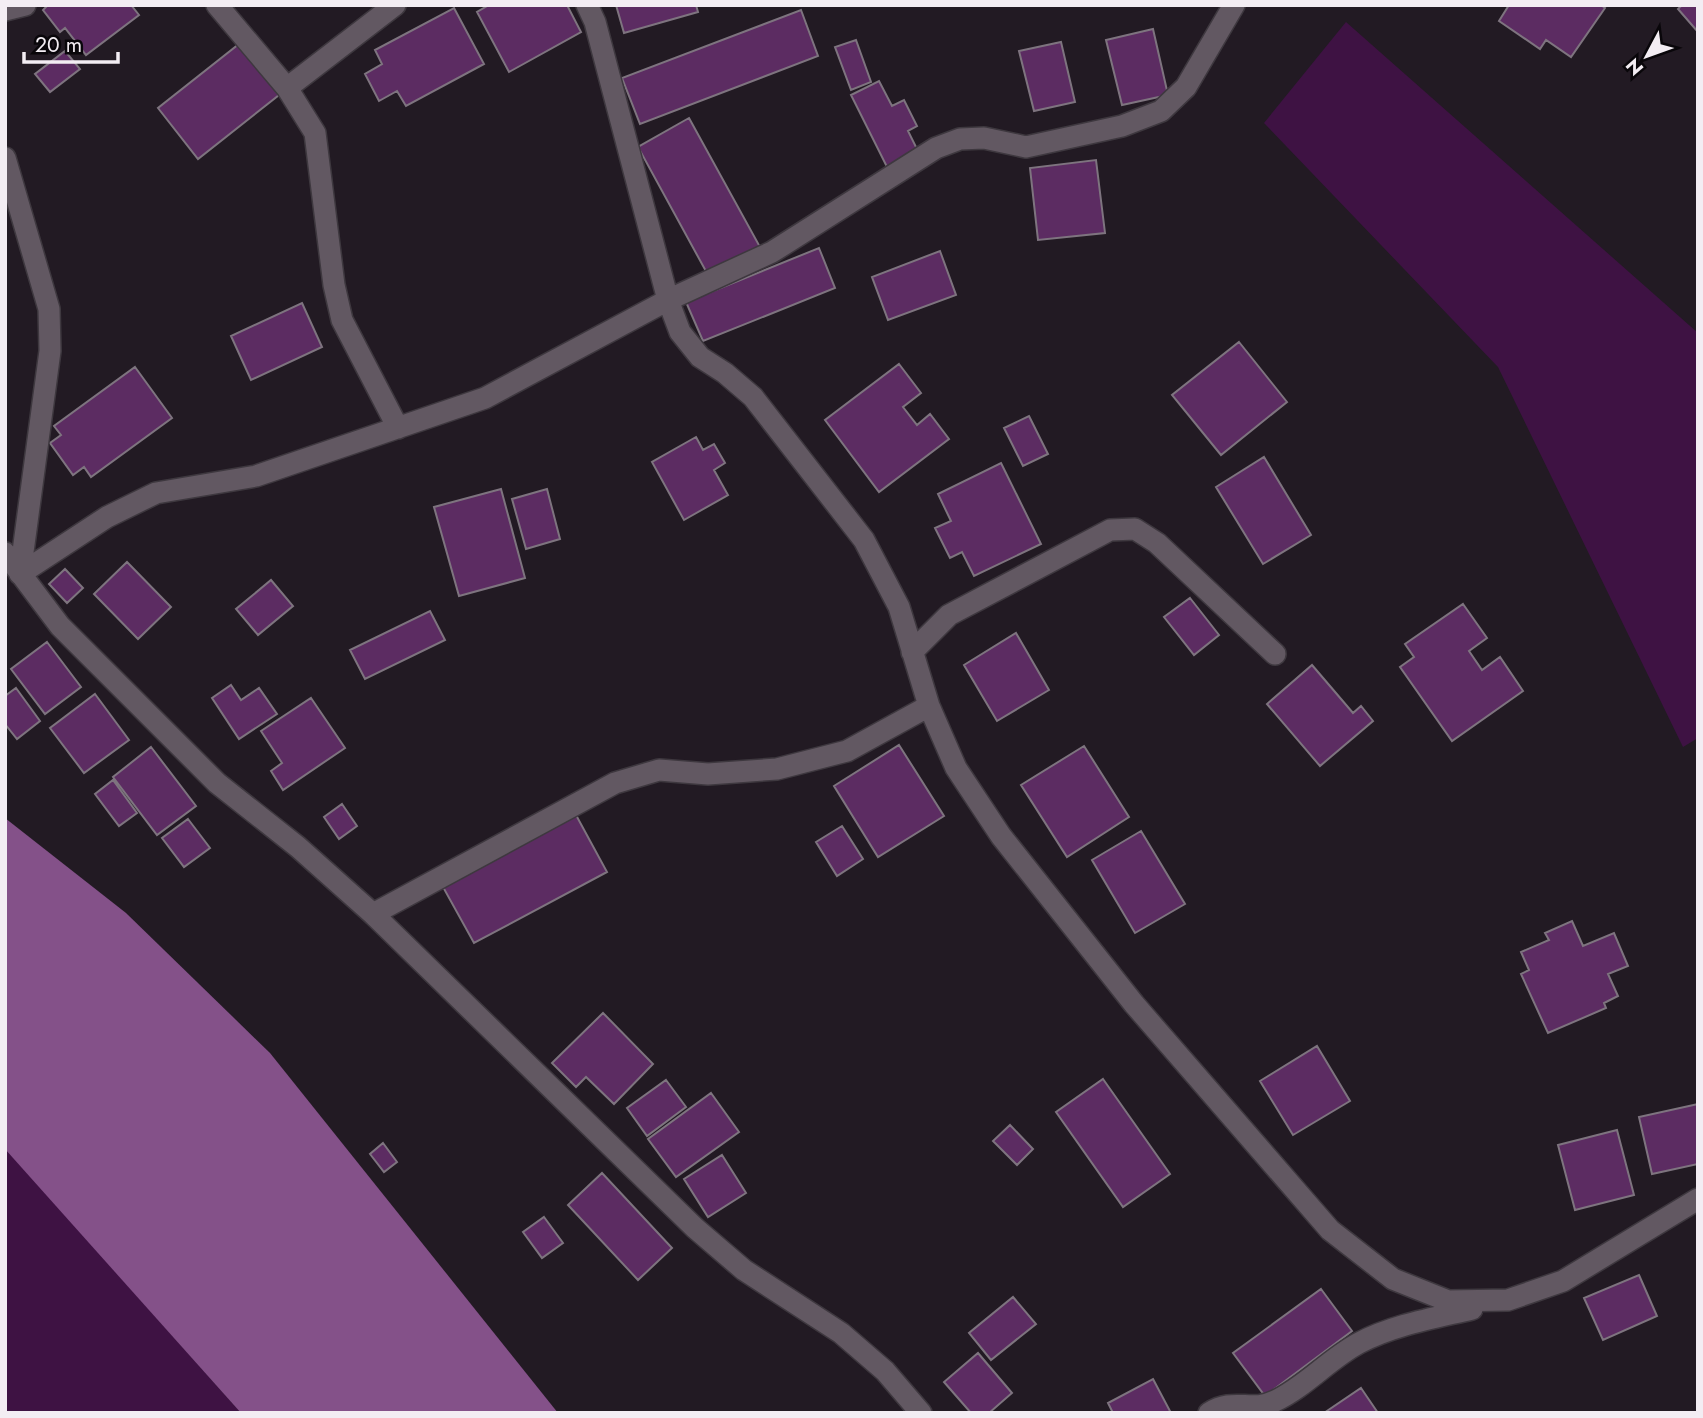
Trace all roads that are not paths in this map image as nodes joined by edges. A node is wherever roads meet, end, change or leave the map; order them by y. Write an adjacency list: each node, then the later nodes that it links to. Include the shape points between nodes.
1 (25, 5): 7 (street)
2 (217, 5): 8 (street)
3 (387, 5): 6 (street)
4 (587, 5): 10 (street)
5 (1234, 5): 10 (street, via 1186,87 1161,111 1122,126 1026,147 984,138 960,139 936,148 772,252)
6 (394, 6): 8 (street)
7 (5, 10)
8 (287, 88): 11 (street, via 315,133 342,320)
9 (5, 158): 13 (street, via 49,309 50,351)
10 (668, 300): 11 (street, via 485,398); 14 (street, via 680,332 700,358 753,397 864,540 899,607)
11 (398, 428): 13 (street, via 256,476 156,493 107,517)
12 (5, 553): 13 (street)
13 (20, 574): 17 (street, via 60,626 217,783)
14 (912, 652): 15 (street, via 949,615 1111,530 1135,529 1157,543); 16 (street)
15 (1275, 654)
16 (929, 706): 17 (street, via 847,751 778,769 708,774 659,770 615,783); 19 (street, via 956,768 1001,836 1134,1004 1330,1230 1393,1279 1448,1301)
17 (373, 914): 20 (street, via 695,1228 744,1270 841,1333 885,1371)
18 (1698, 1199): 19 (street, via 1563,1281)
19 (1508, 1300): 21 (street, via 1393,1329 1358,1343 1275,1401 1257,1407 1219,1406)
20 (921, 1413)
21 (1209, 1413)

